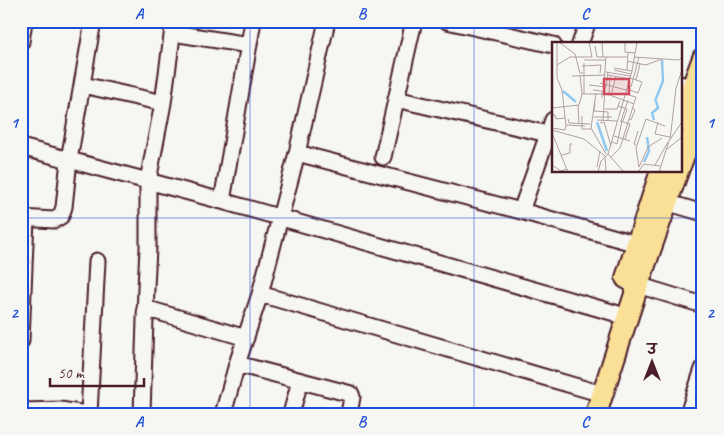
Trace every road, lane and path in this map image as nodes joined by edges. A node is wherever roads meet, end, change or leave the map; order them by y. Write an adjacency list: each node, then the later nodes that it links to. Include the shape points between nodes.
1 (24, 21): 9 (street)
2 (93, 21): 14 (street)
3 (253, 21): 11 (street)
4 (327, 21): 22 (street)
5 (414, 21): 16 (street)
6 (447, 21): 12 (street)
7 (588, 21): 10 (street)
8 (174, 27): 11 (street); 17 (street)
9 (21, 42)
10 (581, 42)
11 (248, 45): 30 (street)
12 (552, 45)
13 (703, 58): 15 (main road)
14 (83, 85): 17 (street); 24 (street)
15 (692, 88): 19 (main road)
16 (396, 99): 20 (street); 23 (street)
17 (163, 102): 28 (street)
18 (703, 106): 25 (main road)
19 (682, 115)
20 (550, 127): 31 (street)
21 (21, 147): 24 (street)
22 (297, 153): 31 (street); 33 (street)
23 (383, 157)
24 (69, 160): 28 (street); 34 (street, via 61,216 54,220)
25 (682, 161)
26 (661, 172): 29 (main road)
27 (677, 172): 29 (main road)
28 (148, 181): 30 (street); 40 (street)
29 (659, 200): 32 (street); 35 (main road); 37 (main road)
30 (222, 201): 33 (street)
31 (520, 211): 35 (street)
32 (703, 213)
33 (280, 217): 38 (street); 41 (street)
34 (24, 218): 43 (street)
35 (637, 244): 37 (main road)
36 (97, 261): 49 (street)
37 (632, 283): 39 (street); 41 (main road)
38 (260, 294): 42 (street); 47 (street)
39 (703, 305)
40 (145, 308): 42 (street); 50 (street)
41 (621, 316): 47 (main road)
42 (246, 338): 44 (street)
43 (21, 341)
44 (237, 364): 46 (street); 51 (street)
45 (703, 369): 56 (street)
46 (300, 380): 52 (street); 53 (street, via 350,394)
47 (596, 392): 54 (main road); 55 (main road)
48 (21, 411): 49 (street, via 60,410)
49 (88, 414)
50 (142, 414)
51 (223, 414)
52 (291, 414)
53 (349, 414)
54 (583, 414)
55 (596, 414)
56 (688, 414)

